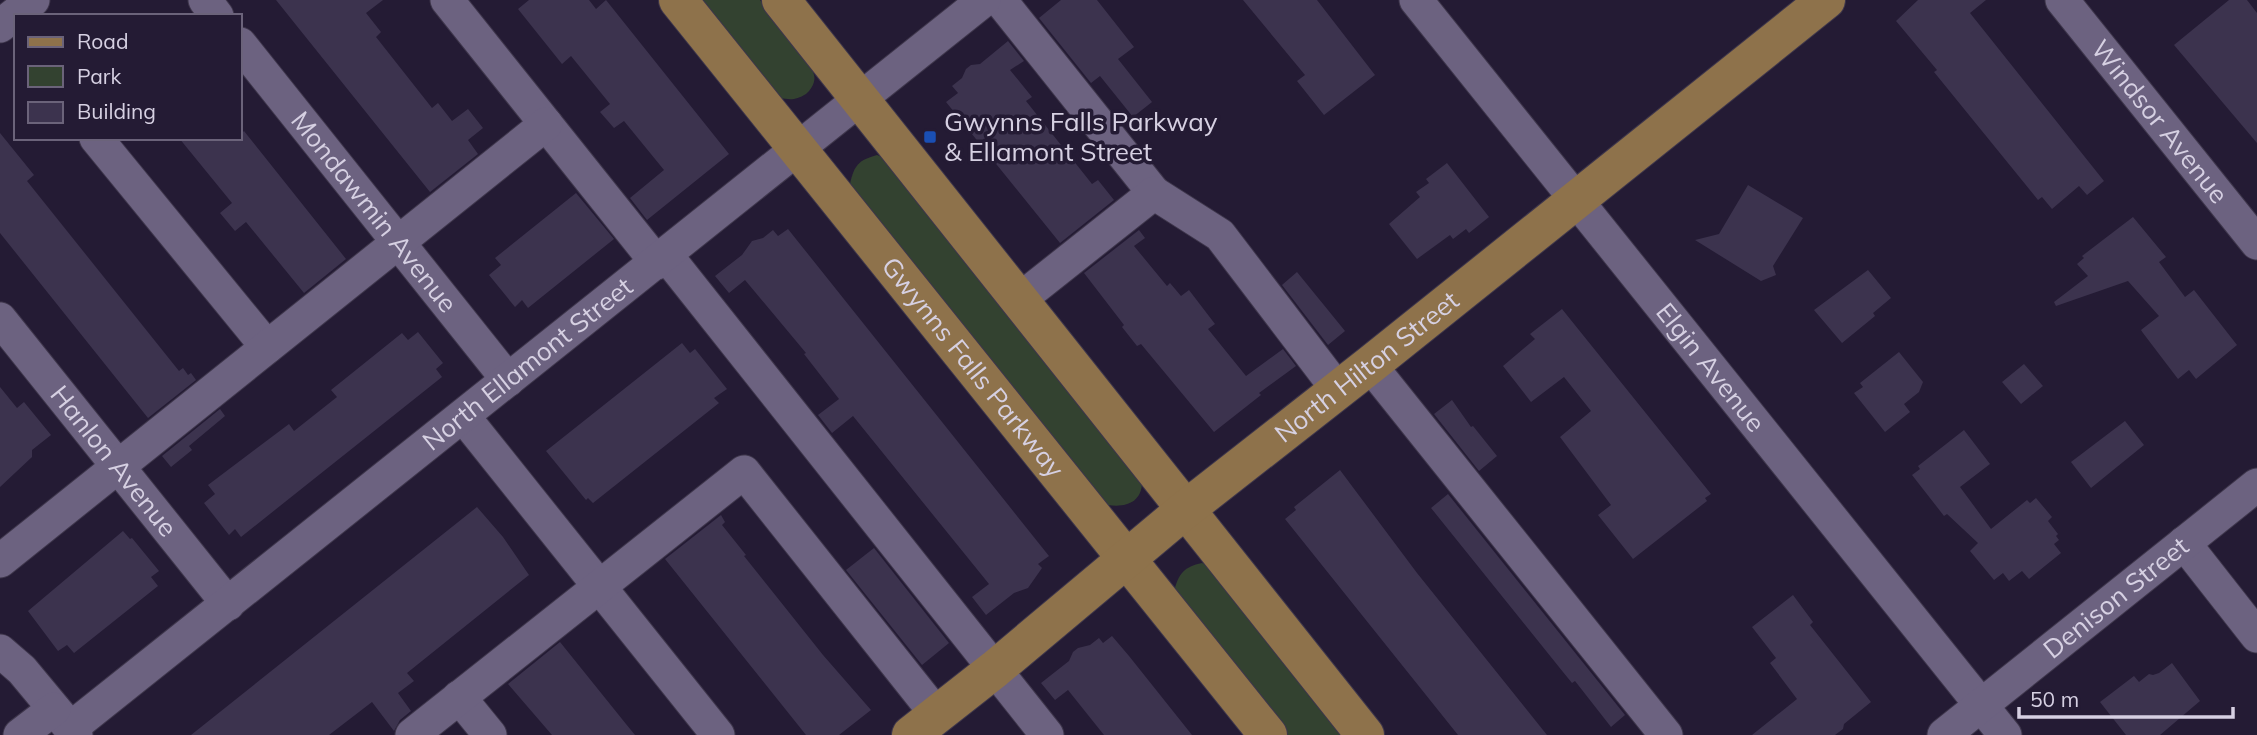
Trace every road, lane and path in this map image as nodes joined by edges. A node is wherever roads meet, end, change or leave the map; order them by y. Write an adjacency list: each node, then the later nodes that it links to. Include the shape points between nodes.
1 (33, 0): 10 (street)
2 (447, 0): 13 (street)
3 (678, 0): 15 (main road, Gwynns Falls Parkway)
4 (781, 0): 12 (main road)
5 (984, 0): 12 (street, North Ellamont Street)
6 (1000, 0): 16 (street)
7 (1416, 0): 17 (street, Elgin Avenue)
8 (1826, 0): 17 (main road, North Hilton Street)
9 (2062, 0): 19 (street, Windsor Avenue)
10 (19, 14)
11 (242, 47): 18 (street, Mondawmin Avenue)
12 (860, 99): 15 (street, North Ellamont Street); 21 (main road)
13 (546, 124): 18 (street); 20 (street)
14 (98, 140): 23 (street)
15 (797, 149): 20 (street, North Ellamont Street); 32 (main road, Gwynns Falls Parkway)
16 (1154, 193): 21 (street); 26 (street, via 1220,235)
17 (1576, 200): 24 (main road, North Hilton Street); 40 (street, Elgin Avenue)
18 (398, 243): 23 (street); 25 (street, Mondawmin Avenue)
19 (2257, 243)
20 (661, 259): 25 (street, North Ellamont Street); 38 (street)
21 (1020, 300): 30 (main road)
22 (3, 328): 28 (street, Hanlon Avenue)
23 (267, 347): 28 (street)
24 (1370, 365): 26 (main road, North Hilton Street); 50 (street)
25 (508, 380): 27 (street, North Ellamont Street)
26 (1338, 390): 30 (main road, North Hilton Street)
27 (463, 416): 34 (street); 35 (street, North Ellamont Street)
28 (118, 467): 33 (street); 35 (street, Hanlon Avenue)
29 (2257, 485): 31 (street, Denison Street)
30 (1186, 509): 32 (main road, North Hilton Street); 49 (main road)
31 (2184, 543): 36 (street); 40 (street, Denison Street)
32 (1125, 559): 38 (main road, North Hilton Street); 48 (main road, Gwynns Falls Parkway)
33 (0, 561)
34 (599, 587): 39 (street); 42 (street, via 744,471); 46 (street)
35 (228, 604): 41 (street, North Ellamont Street)
36 (2257, 636)
37 (0, 651): 41 (street)
38 (995, 669): 42 (main road, North Hilton Street); 47 (street)
39 (459, 697): 44 (street); 45 (street)
40 (1981, 705): 51 (street, Denison Street); 52 (street, Elgin Avenue)
41 (67, 724): 43 (street, North Ellamont Street)
42 (924, 725)
43 (20, 735)
44 (412, 735)
45 (490, 735)
46 (718, 735)
47 (1047, 735)
48 (1268, 735)
49 (1365, 735)
50 (1666, 735)
51 (1944, 735)
52 (2005, 735)

